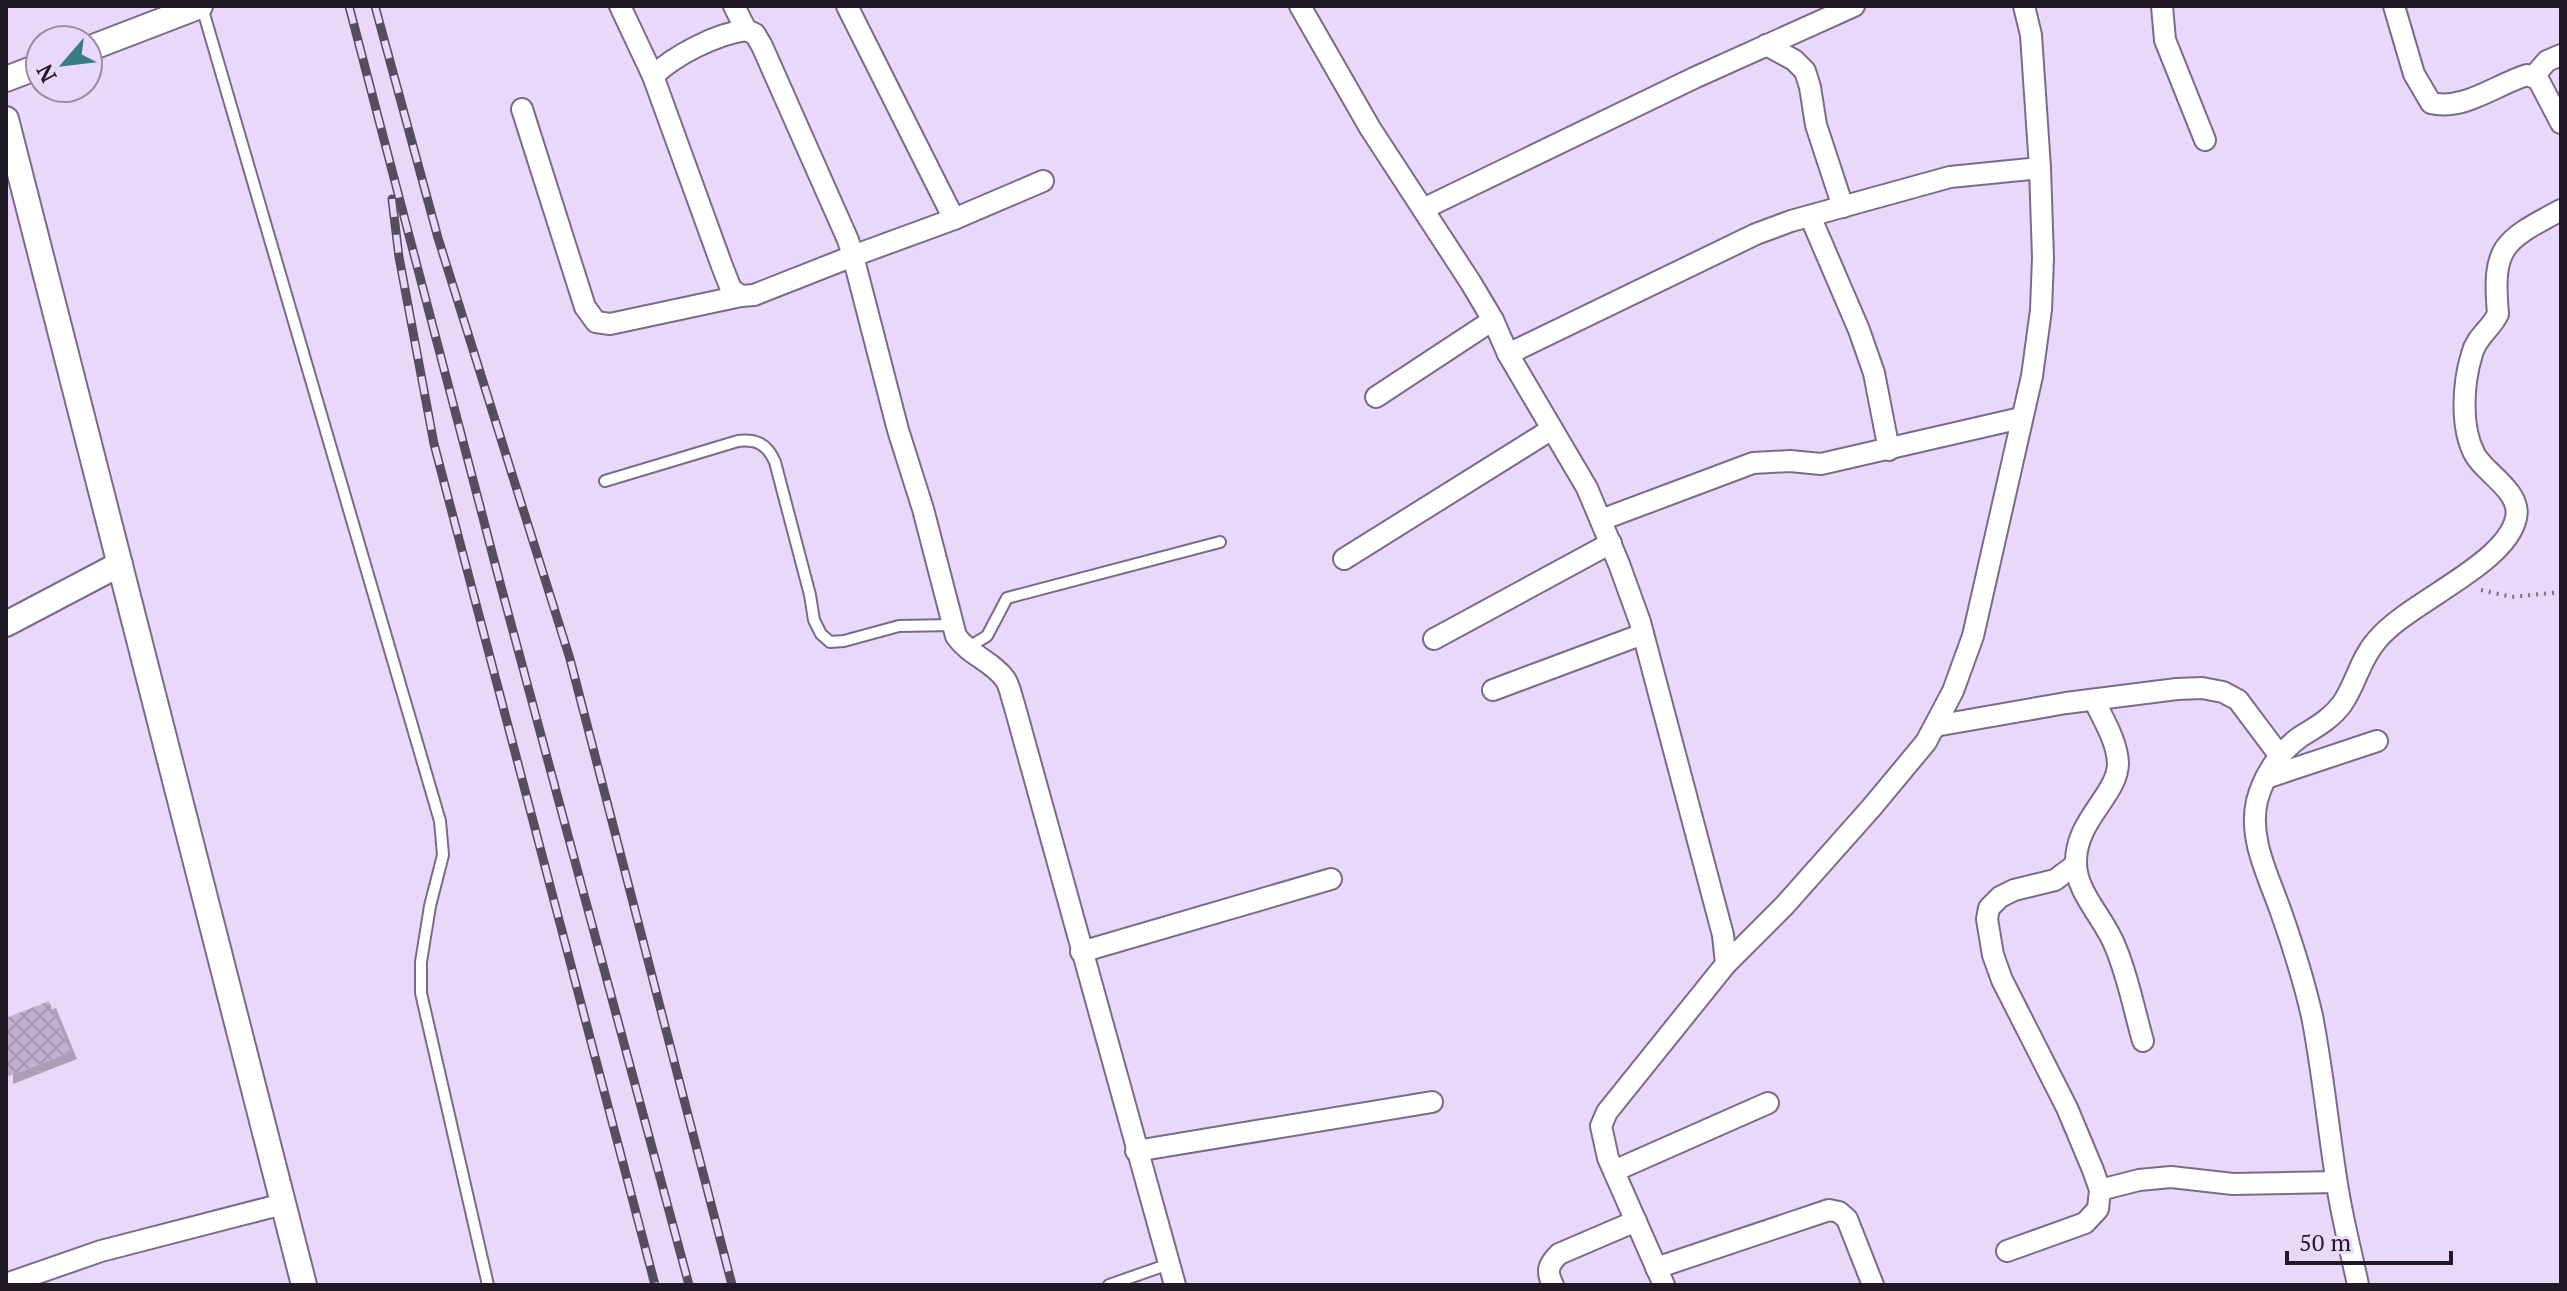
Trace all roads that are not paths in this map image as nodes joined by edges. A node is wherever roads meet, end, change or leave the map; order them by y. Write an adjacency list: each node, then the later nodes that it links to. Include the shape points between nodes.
1 (201, 6): 12 (street); 71 (lane, via 440,821 443,855 421,962 421,993)
2 (620, 6): 15 (street)
3 (734, 6): 11 (street)
4 (847, 6): 27 (street)
5 (1300, 6): 24 (street)
6 (1854, 6): 10 (street)
7 (2024, 6): 21 (street, via 2031,35)
8 (2162, 6): 20 (street, via 2165,40)
9 (2394, 6): 16 (street, via 2414,74 2431,103 2459,103 2516,78)
10 (1813, 14): 13 (street)
11 (746, 30): 15 (street, via 716,37); 28 (street, via 762,46)
12 (104, 43)
13 (1766, 45): 23 (street, via 1805,71); 24 (street)
14 (2561, 55): 16 (street)
15 (653, 76): 29 (street, via 731,289)
16 (2534, 76): 19 (street)
17 (522, 109): 29 (street, via 585,307 596,322 610,324)
18 (6, 119): 41 (street)
19 (2561, 123)
20 (2205, 140)
21 (2040, 168): 23 (street, via 1960,175); 33 (street, via 2041,310)
22 (1043, 181): 27 (street)
23 (1843, 207): 26 (street)
24 (1423, 209): 30 (street)
25 (2561, 210): 51 (street, via 2511,240 2496,267 2498,314 2472,350 2467,374 2466,418 2474,451 2507,490 2517,516 2501,543 2392,624 2371,647 2336,711)
26 (1810, 216): 31 (street, via 1756,234); 35 (street, via 1874,373)
27 (954, 219): 28 (street)
28 (853, 256): 29 (street); 43 (street)
29 (741, 296)
30 (1493, 320): 31 (street); 32 (street)
31 (1508, 354): 34 (street)
32 (1376, 397)
33 (2021, 418): 35 (street); 49 (street, via 1973,636)
34 (1552, 429): 37 (street); 40 (street)
35 (1889, 450): 37 (street, via 1821,464 1753,463)
36 (605, 481): 43 (lane, via 738,441 762,443 775,462 821,634 830,642 899,626)
37 (1601, 520): 39 (street)
38 (1220, 542): 46 (lane, via 1007,598 987,636)
39 (1611, 543): 44 (street); 45 (street)
40 (1344, 559)
41 (120, 564): 42 (street); 64 (street)
42 (6, 624)
43 (952, 625): 46 (street)
44 (1643, 634): 47 (street); 56 (street, via 1723,935)
45 (1434, 639)
46 (966, 650): 55 (street, via 1006,680)
47 (1493, 690)
48 (2094, 700): 49 (street); 51 (street, via 2177,689 2223,692 2251,714); 53 (street, via 2118,765 2112,785 2082,828)
49 (1935, 726): 56 (street, via 1872,807)
50 (2377, 741): 52 (street)
51 (2280, 756): 52 (street)
52 (2266, 778): 62 (street, via 2257,801 2255,834 2304,982)
53 (2075, 865): 57 (street, via 2116,948); 63 (street, via 2055,880 2000,897 1987,919 2002,980 2067,1108)
54 (1331, 879): 55 (street)
55 (1081, 952): 60 (street)
56 (1726, 964): 61 (street, via 1607,1112 1601,1126 1603,1143)
57 (2143, 1041)
58 (1432, 1102): 60 (street)
59 (1768, 1103): 61 (street)
60 (1136, 1151): 67 (street)
61 (1614, 1171): 65 (street)
62 (2336, 1182): 63 (street, via 2233,1184 2171,1177); 76 (street)
63 (2100, 1190): 66 (street, via 2098,1209 2085,1223)
64 (283, 1204): 69 (street, via 101,1251); 70 (street)
65 (1636, 1221): 68 (street); 74 (street, via 1559,1254 1549,1264)
66 (2007, 1251)
67 (1169, 1264): 72 (lane); 73 (street)
68 (1660, 1276): 75 (street, via 1829,1210 1847,1219)
69 (6, 1284)
70 (304, 1285)
71 (488, 1285)
72 (1109, 1285)
73 (1175, 1285)
74 (1553, 1285)
75 (1873, 1285)
76 (2358, 1285)

